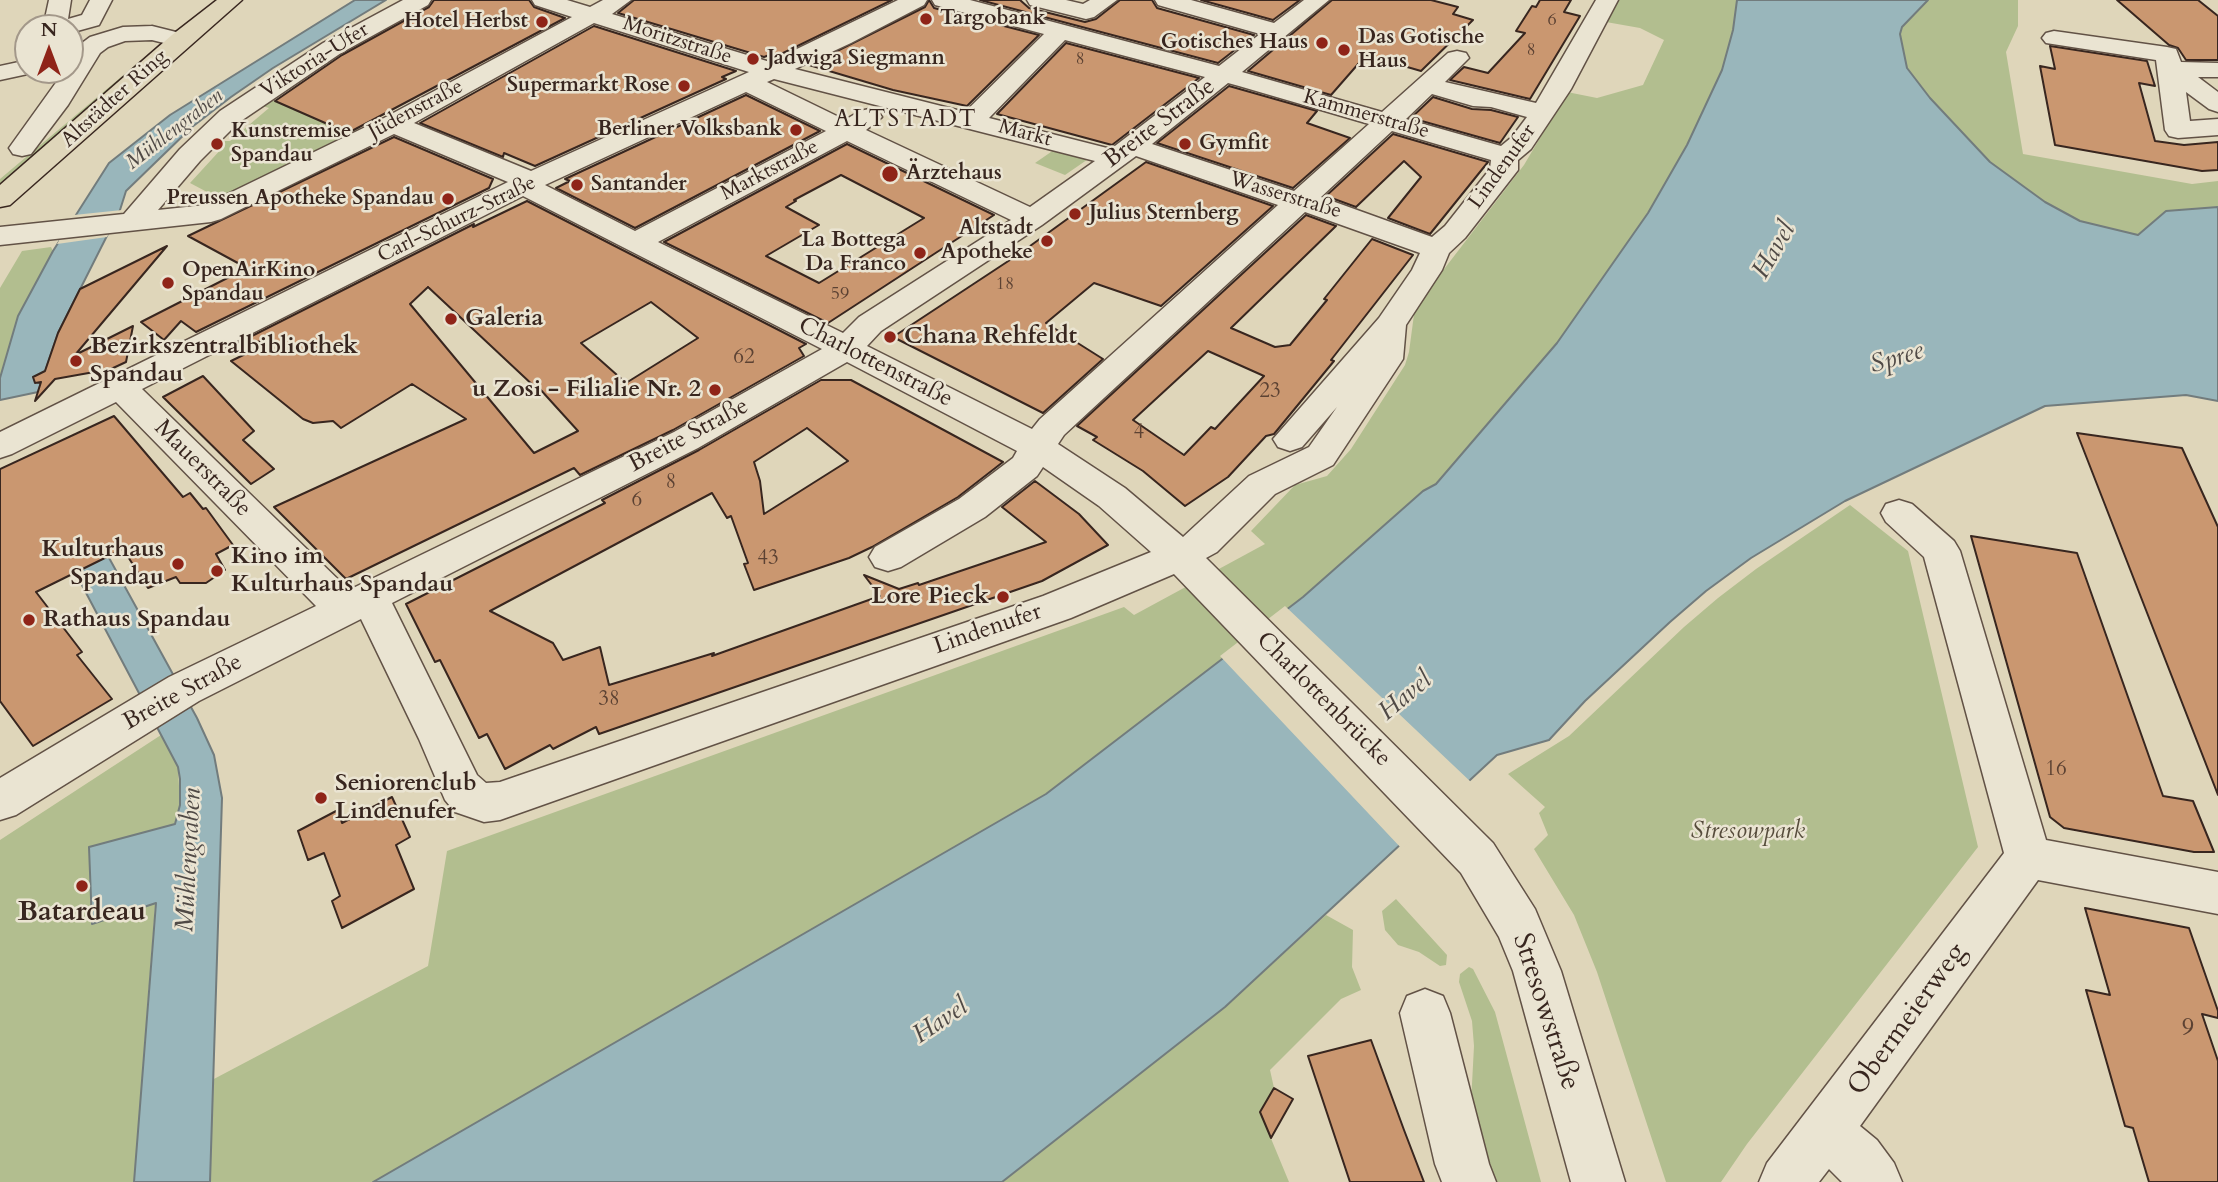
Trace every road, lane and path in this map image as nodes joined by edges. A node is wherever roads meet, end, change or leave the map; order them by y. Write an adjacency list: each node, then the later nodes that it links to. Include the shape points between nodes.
1 (101, 0): 15 (street, via 91,20)
2 (196, 0): 19 (main road, Altstädter Ring)
3 (231, 0): 21 (main road, Altstädter Ring)
4 (420, 0): 46 (street, Viktoria-Ufer, via 332,48 229,117)
5 (542, 0): 14 (street, Moritzstraße)
6 (621, 0): 14 (street, Jüdenstraße)
7 (916, 0): 28 (street, Carl-Schurz-Straße)
8 (943, 0): 17 (street, Kammerstraße)
9 (1038, 0): 10 (street, via 1086,12)
10 (1106, 0)
11 (1166, 0): 18 (street)
12 (1318, 0): 18 (street, Breite Straße)
13 (1607, 0): 32 (street, Lindenufer)
14 (593, 15): 28 (street, Moritzstraße); 35 (street, Jüdenstraße)
15 (84, 22)
16 (2111, 27): 24 (street, via 2140,33)
17 (1059, 32): 26 (street, Kammerstraße); 33 (street)
18 (1279, 32): 26 (street, Breite Straße)
19 (152, 33): 21 (street); 23 (main road, Altstädter Ring); 38 (street, via 111,37 91,48)
20 (2054, 38): 24 (street)
21 (180, 40): 43 (main road, Altstädter Ring)
22 (1457, 58): 29 (street)
23 (122, 59)
24 (2169, 62): 25 (street); 31 (street); 36 (street, via 2178,130)
25 (2218, 70)
26 (1226, 75): 34 (street, Kammerstraße); 39 (street, Breite Straße)
27 (102, 77): 38 (main road, Altstädter Ring)
28 (760, 77): 30 (street, Markt); 37 (street, Marktstraße); 42 (street, Carl-Schurz-Straße)
29 (1430, 83): 32 (street); 34 (street)
30 (895, 102): 33 (street, Markt); 37 (street)
31 (2218, 104)
32 (1542, 113): 40 (street, Lindenufer, via 1522,143)
33 (972, 120): 39 (street, Markt)
34 (1389, 121): 40 (street, Kammerstraße); 44 (street)
35 (393, 124): 42 (street, Charlottenstraße); 46 (street, Jüdenstraße, via 211,213)
36 (2218, 127)
37 (846, 131): 45 (street); 48 (street, Marktstraße)
38 (22, 148): 41 (main road, Altstädter Ring)
39 (1124, 152): 44 (street, Wasserstraße); 45 (street, Breite Straße)
40 (1506, 156): 49 (street, Lindenufer, via 1504,170)
41 (0, 165)
42 (528, 184): 48 (street, Charlottenstraße); 52 (street, Carl-Schurz-Straße)
43 (0, 199)
44 (1297, 202): 49 (street, Wasserstraße, via 1320,205); 55 (street, via 1052,427)
45 (1032, 219): 51 (street, Breite Straße, via 870,324)
46 (123, 224): 47 (street, Jüdenstraße)
47 (2, 240)
48 (635, 243): 51 (street, Charlottenstraße)
49 (1436, 249): 50 (street, Lindenufer)
50 (1390, 325): 53 (street, Lindenufer); 58 (street, Lindenufer, via 1387,359 1321,456 1262,485 1204,542)
51 (846, 349): 55 (street, Charlottenstraße); 59 (street, Breite Straße, via 686,440 564,486)
52 (122, 388): 54 (street, Carl-Schurz-Straße); 59 (street, Mauerstraße, via 222,489)
53 (1290, 439)
54 (0, 446)
55 (1038, 447): 57 (street, via 1024,467 972,508); 58 (street, Charlottenstraße, via 1112,497)
56 (1899, 513): 63 (street, via 1941,551)
57 (888, 557)
58 (1191, 567): 61 (street, Lindenufer, via 1057,607); 62 (street, Charlottenbrücke)
59 (357, 602): 60 (street, Breite Straße, via 184,689); 61 (street, Mauerstraße, via 440,739 460,787)
60 (4, 792)
61 (484, 803)
62 (1443, 822): 68 (street, Stresowstraße, via 1477,858 1518,925 1537,971)
63 (2028, 857): 64 (street); 66 (street, Obermeierweg)
64 (2218, 893)
65 (1425, 1013): 67 (street)
66 (1826, 1132): 69 (street, Obermeierweg); 70 (street, via 1858,1159)
67 (1469, 1182)
68 (1598, 1182)
69 (1786, 1182)
70 (1875, 1182)

